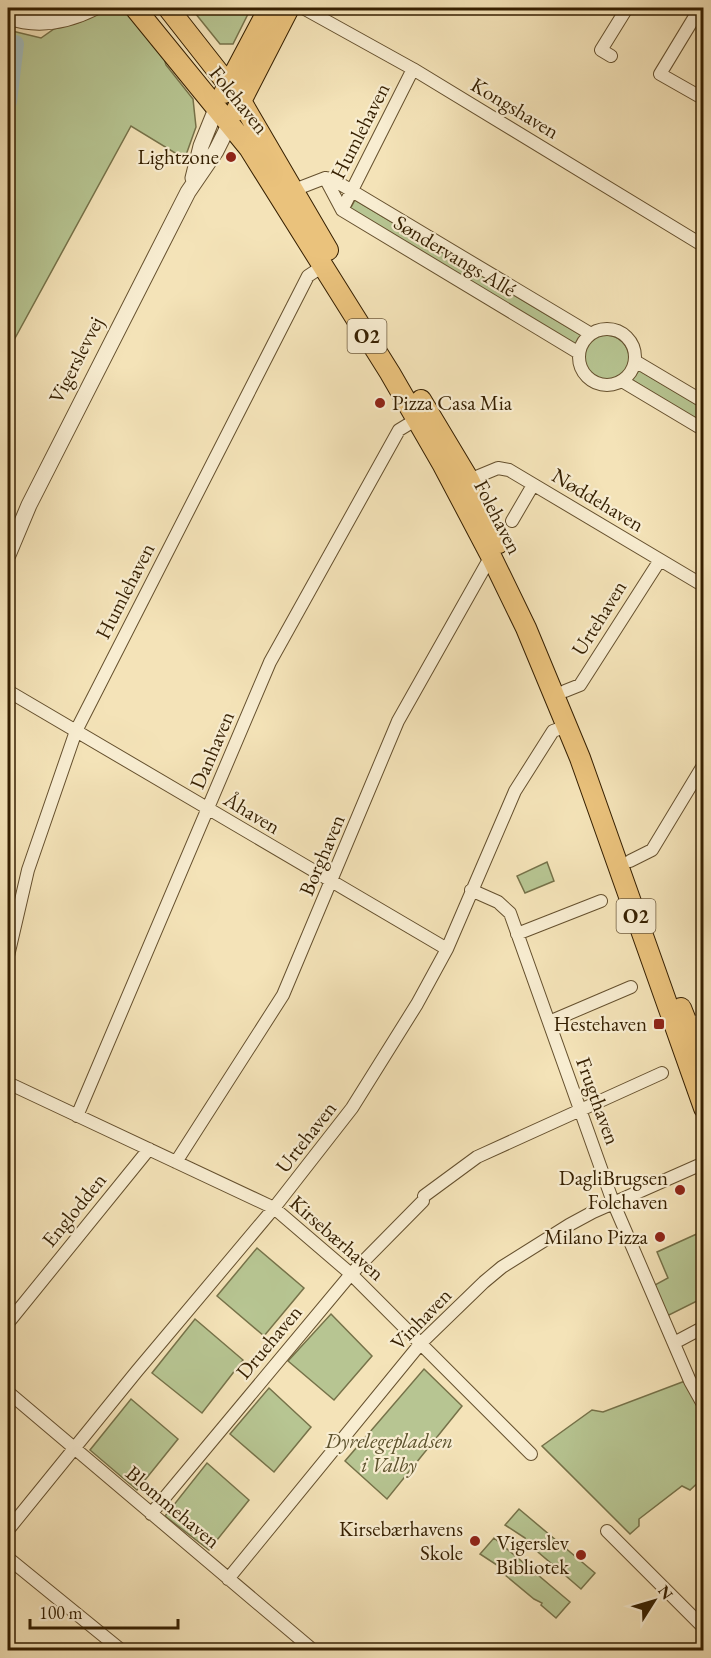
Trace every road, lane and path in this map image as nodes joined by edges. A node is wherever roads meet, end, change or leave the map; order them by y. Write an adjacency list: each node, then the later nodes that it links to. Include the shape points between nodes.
1 (74, 8): 11 (street)
2 (94, 8): 11 (street, via 57,22)
3 (135, 8): 17 (main road, Folehaven / O2)
4 (168, 8): 14 (main road, Folehaven / O2)
5 (269, 8): 14 (main road, Vigerslevvej)
6 (289, 8): 16 (main road, Vigerslevvej)
7 (303, 8): 13 (street, Kongshaven)
8 (627, 8): 12 (street, via 601,50)
9 (700, 8): 15 (street, via 660,74)
10 (8, 17): 11 (street)
11 (42, 22)
12 (611, 57)
13 (413, 69): 22 (street, Humlehaven); 24 (street, Kongshaven)
14 (229, 84): 16 (main road, Folehaven / O2); 17 (main road, Vigerslevvej)
15 (704, 99)
16 (241, 101): 18 (main road, Vigerslevvej); 21 (main road, Folehaven / O2)
17 (216, 109): 18 (main road, Folehaven / O2); 20 (street, Vigerslevvej)
18 (229, 125): 20 (street, Vigerslevvej); 25 (main road, Folehaven / O2, via 249,148)
19 (325, 178): 21 (street); 22 (street, Søndervangs Allé); 23 (street)
20 (190, 189): 36 (street, Vigerslevvej, via 29,505)
21 (294, 190): 33 (main road, Folehaven / O2)
22 (351, 192): 23 (street, Humlehaven); 26 (street, Søndervangs Allé)
23 (342, 210): 27 (street, Søndervangs Allé)
24 (704, 246)
25 (323, 266): 31 (main road, Folehaven / O2); 43 (street, Humlehaven, via 308,276)
26 (591, 334): 27 (street); 28 (street, via 610,329 620,332 632,344)
27 (579, 353): 29 (street, via 580,366 592,382 607,386)
28 (634, 361): 29 (street, via 628,376); 30 (street)
29 (621, 381): 32 (street)
30 (704, 402)
31 (417, 419): 37 (main road, Folehaven / O2); 45 (street, Danhaven, via 399,430 270,662)
32 (704, 430)
33 (469, 480): 34 (street, Nøddehaven, via 498,468 508,469); 41 (main road, Folehaven / O2)
34 (533, 485): 35 (street); 38 (street, Nøddehaven)
35 (512, 521)
36 (8, 555)
37 (491, 556): 42 (main road, Folehaven / O2); 47 (street, Borghaven, via 398,721)
38 (660, 560): 39 (street, Nøddehaven); 41 (street, Urtehaven, via 580,685)
39 (704, 586)
40 (8, 691): 43 (street, Åhaven)
41 (565, 691): 46 (main road, Folehaven / O2)
42 (567, 726): 48 (street, Urtehaven, via 553,731 515,791); 59 (main road, Folehaven / O2)
43 (76, 731): 45 (street, Åhaven); 52 (street, Humlehaven, via 28,870)
44 (704, 764): 46 (street, via 652,850)
45 (208, 809): 47 (street, Åhaven); 61 (street, Danhaven)
46 (630, 861): 55 (main road, Folehaven / O2)
47 (332, 882): 51 (street, Åhaven); 63 (street, Borghaven, via 283,995)
48 (471, 890): 50 (street, Frugthaven, via 505,907); 51 (street, Urtehaven)
49 (601, 901): 50 (street)
50 (517, 934): 54 (street, Frugthaven)
51 (447, 949): 66 (street, Urtehaven, via 352,1108)
52 (8, 956)
53 (631, 987): 54 (street)
54 (549, 1022): 60 (street, Frugthaven)
55 (695, 1022): 56 (main road, Folehaven / O2)
56 (704, 1066)
57 (662, 1072): 60 (street, Druehaven)
58 (8, 1083): 61 (street, Kirsebærhaven)
59 (704, 1108)
60 (580, 1110): 65 (street, Frugthaven); 67 (street, Druehaven, via 477,1157 423,1199)
61 (77, 1116): 62 (street, Kirsebærhaven)
62 (149, 1149): 63 (street, Kirsebærhaven); 68 (street, Englodden)
63 (176, 1162): 66 (street, Kirsebærhaven)
64 (704, 1163): 65 (street, Vinhaven)
65 (613, 1202): 70 (street, Vinhaven, via 502,1267); 71 (street, Frugthaven)
66 (274, 1208): 67 (street, Kirsebærhaven); 74 (street, Urtehaven)
67 (351, 1274): 70 (street, Kirsebærhaven); 76 (street, Druehaven)
68 (8, 1323)
69 (704, 1327): 71 (street)
70 (421, 1343): 75 (street, Kirsebærhaven); 80 (street, Vinhaven)
71 (674, 1343): 73 (street, Frugthaven)
72 (8, 1392): 74 (street, Blommehaven)
73 (704, 1406)
74 (75, 1449): 76 (street, Blommehaven); 77 (street, Urtehaven)
75 (531, 1454)
76 (151, 1514): 80 (street, Blommehaven)
77 (8, 1530)
78 (607, 1531): 81 (street)
79 (8, 1558): 82 (street)
80 (228, 1579): 83 (street, Blommehaven)
81 (704, 1628)
82 (121, 1650)
83 (313, 1650)

